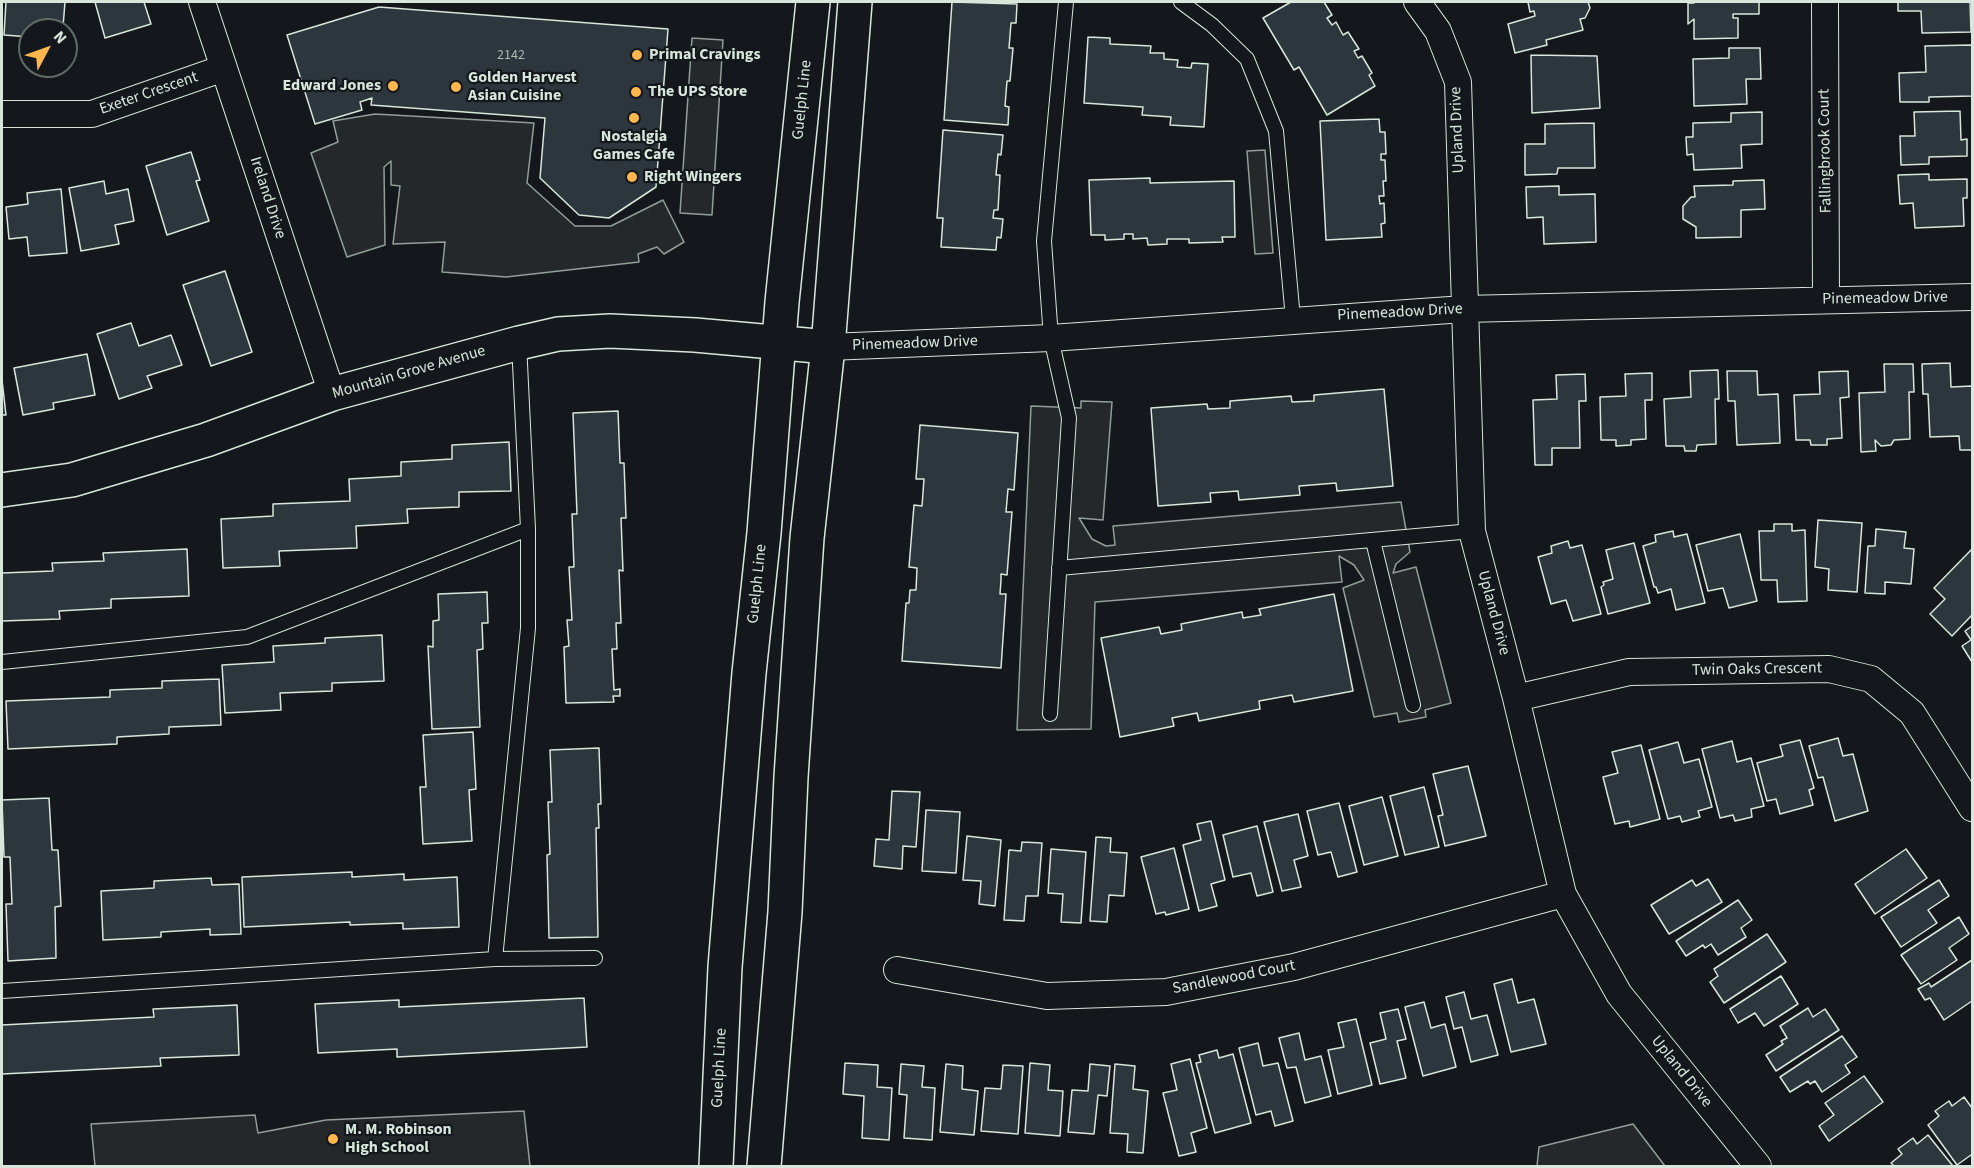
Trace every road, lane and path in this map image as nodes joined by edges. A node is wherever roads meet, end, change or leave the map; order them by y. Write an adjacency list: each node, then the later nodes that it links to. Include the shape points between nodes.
1 (202, 2): 8 (street, Ireland Drive)
2 (813, 2): 16 (main road, Guelph Line)
3 (855, 2): 17 (main road)
4 (1066, 2): 14 (lane, via 1044,241)
5 (1181, 2): 13 (lane, via 1247,59 1276,131)
6 (1417, 2): 12 (street, Upland Drive, via 1438,31 1458,82)
7 (1826, 2): 11 (street, Fallingbrook Court)
8 (224, 68): 9 (street, Exeter Crescent, via 92,114); 18 (street, Ireland Drive)
9 (2, 114)
10 (1972, 297): 11 (street, Pinemeadow Drive)
11 (1826, 300): 12 (street, Pinemeadow Drive)
12 (1464, 309): 13 (street, Pinemeadow Drive); 21 (street, Upland Drive)
13 (1293, 319): 14 (street, Pinemeadow Drive)
14 (1052, 338): 17 (street, Pinemeadow Drive); 23 (lane, via 1069,418)
15 (519, 343): 16 (main road, Mountain Grove Avenue, via 558,334 610,331); 18 (main road, Mountain Grove Avenue); 20 (lane)
16 (779, 344): 17 (main road, Mountain Grove Avenue); 34 (main road, Guelph Line, via 725,968)
17 (828, 347): 35 (main road, via 807,538)
18 (332, 394): 19 (main road, Mountain Grove Avenue, via 206,440 72,480)
19 (2, 490)
20 (528, 529): 24 (lane, via 247,637); 30 (lane, via 528,628)
21 (1472, 531): 22 (lane); 25 (street, Upland Drive)
22 (1373, 541): 23 (lane); 26 (lane)
23 (1059, 568): 27 (lane)
24 (2, 662)
25 (1516, 698): 28 (street, Twin Oaks Crescent, via 1629,672 1829,669 1861,676 1871,679 1912,713); 29 (street, Upland Drive)
26 (1413, 705)
27 (1050, 714)
28 (1972, 808)
29 (1563, 894): 32 (street, Sandlewood Court, via 1294,967 1166,992 1047,996); 38 (street, Upland Drive, via 1619,994)
30 (495, 958): 31 (lane); 33 (lane)
31 (595, 958)
32 (897, 970)
33 (2, 991)
34 (718, 1110): 35 (main road); 36 (main road, Guelph Line)
35 (769, 1113): 37 (main road)
36 (716, 1167)
37 (764, 1167)
38 (1758, 1167)

